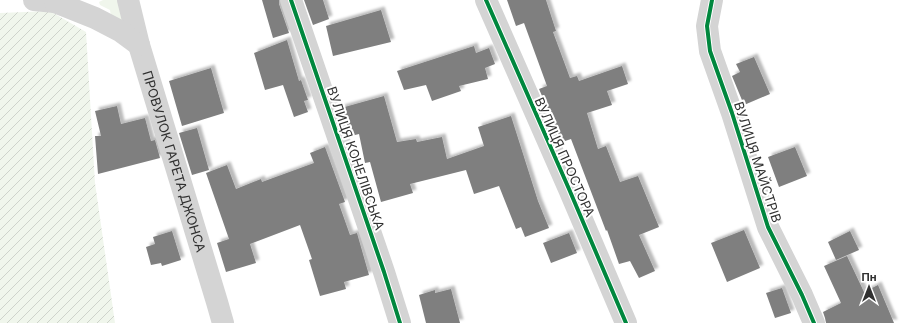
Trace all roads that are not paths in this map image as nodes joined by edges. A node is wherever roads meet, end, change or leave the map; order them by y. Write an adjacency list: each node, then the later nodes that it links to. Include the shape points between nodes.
1 (128, 0): 6 (street, ПРОВУЛОК ГАРЕТА ДЖОНСА)
2 (290, 0): 8 (street, ВУЛИЦЯ КОНЕЛІВСЬКА)
3 (486, 0): 9 (street, ВУЛИЦЯ ПРОСТОРА)
4 (712, 0): 10 (street, ВУЛИЦЯ МАЙСТРІВ, via 706,26 710,51 768,227)
5 (51, 1): 6 (street, via 95,18)
6 (139, 45): 7 (street, ПРОВУЛОК ГАРЕТА ДЖОНСА)
7 (223, 323)
8 (400, 323)
9 (626, 323)
10 (814, 323)

